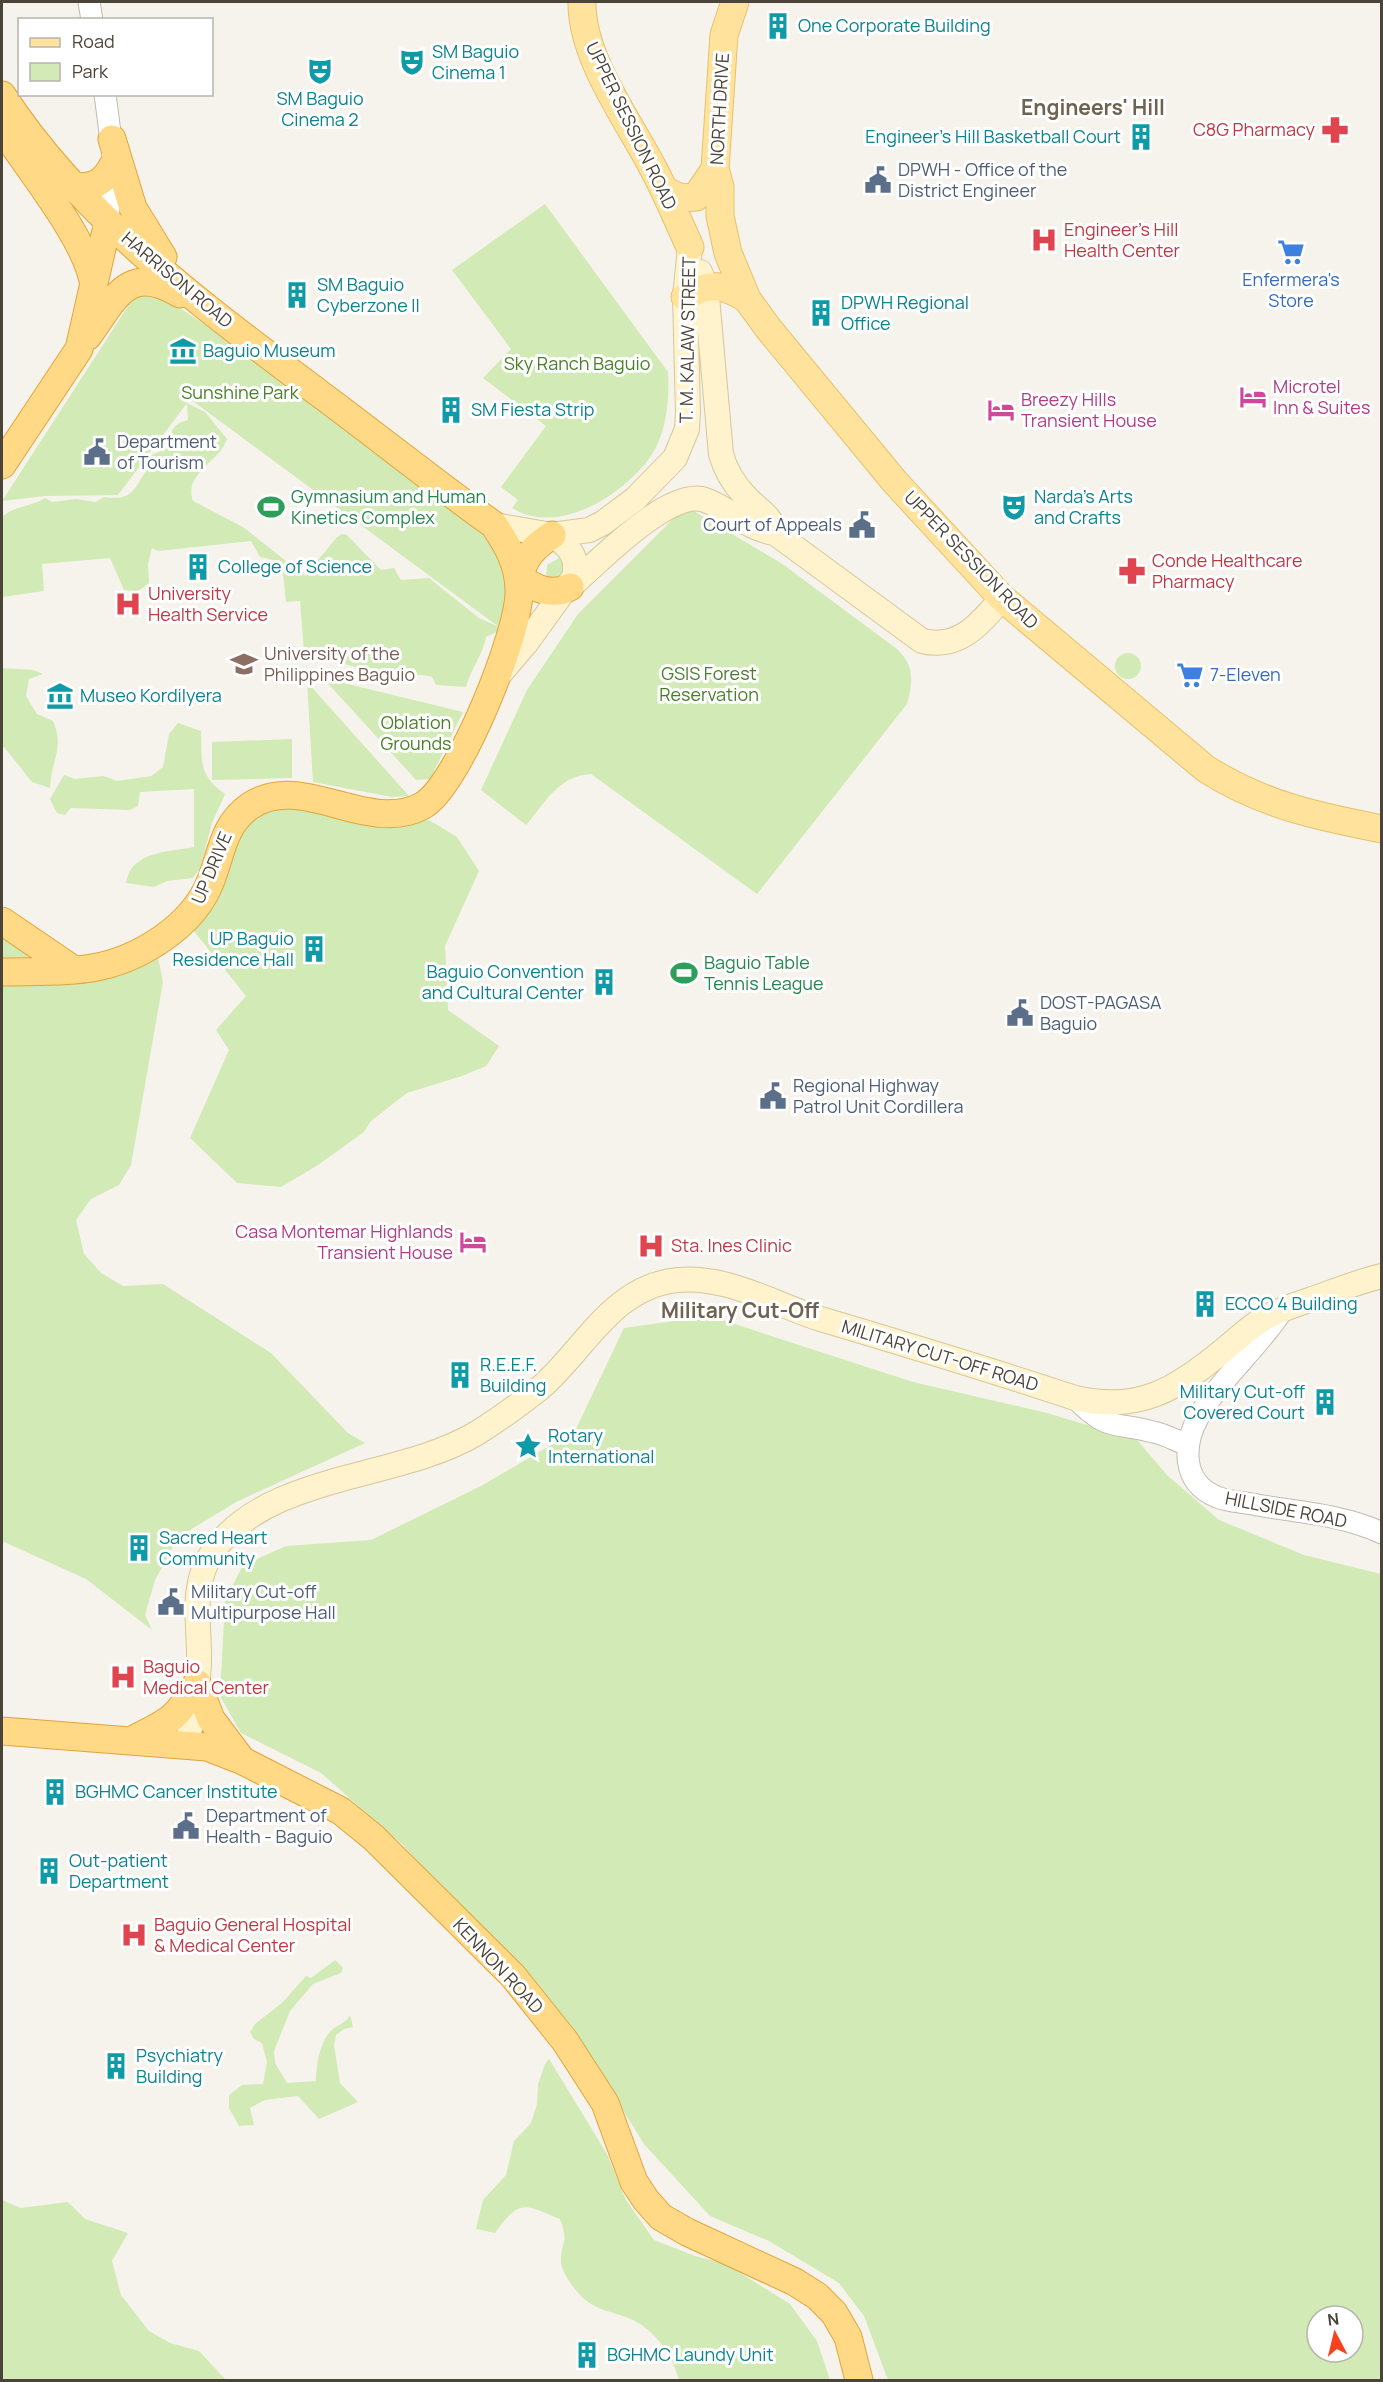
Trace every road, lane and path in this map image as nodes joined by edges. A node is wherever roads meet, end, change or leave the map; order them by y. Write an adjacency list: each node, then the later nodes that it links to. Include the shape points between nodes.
1 (89, 2): 4 (street)
2 (582, 2): 11 (main road, UPPER SESSION ROAD, via 582,17 591,46)
3 (735, 2): 9 (main road, NORTH DRIVE, via 724,35)
4 (92, 18)
5 (2, 95): 10 (highway, HARRISON ROAD)
6 (105, 96): 8 (street)
7 (2, 128): 13 (highway)
8 (113, 152): 10 (highway, via 105,178 92,187); 12 (highway); 14 (street)
9 (715, 170): 11 (main road, via 696,197 681,198); 16 (main road, NORTH DRIVE)
10 (72, 186): 14 (highway, HARRISON ROAD)
11 (664, 190): 15 (main road, UPPER SESSION ROAD)
12 (129, 200): 14 (highway); 20 (highway, via 156,248)
13 (62, 218): 14 (highway, via 88,227); 17 (highway, via 87,257)
14 (108, 222): 17 (highway); 20 (highway, HARRISON ROAD)
15 (690, 247): 18 (main road, T. M. KALAW STREET)
16 (728, 253): 19 (main road, UPPER SESSION ROAD)
17 (94, 287): 22 (highway)
18 (695, 291): 19 (main road, via 725,286); 23 (main road, T. M. KALAW STREET); 24 (main road, T. M. KALAW STREET, via 687,429)
19 (747, 299): 33 (main road, UPPER SESSION ROAD)
20 (204, 306): 21 (highway, HARRISON ROAD)
21 (234, 328): 22 (highway, via 167,287 144,281 123,289); 28 (highway, HARRISON ROAD)
22 (79, 349): 25 (highway)
23 (718, 441): 24 (main road); 29 (main road, T. M. KALAW STREET, via 724,467 745,496 773,522)
24 (680, 450): 26 (main road, T. M. KALAW STREET)
25 (2, 465)
26 (664, 472): 27 (main road); 30 (main road, T. M. KALAW STREET, via 603,523 589,530)
27 (688, 499): 29 (main road, T. M. KALAW STREET, via 706,500 759,531); 32 (main road, via 672,502 651,516)
28 (494, 525): 30 (main road, T. M. KALAW STREET); 31 (highway, UP DRIVE, via 510,551)
29 (775, 533): 33 (main road, T. M. KALAW STREET, via 922,641 943,644 962,638)
30 (552, 535): 31 (highway, via 526,557); 32 (main road, via 565,543 576,561)
31 (519, 578): 32 (highway, via 548,592); 34 (highway, UP DRIVE, via 516,618)
32 (570, 587): 34 (main road, UP DRIVE)
33 (1001, 608): 35 (main road, UPPER SESSION ROAD, via 1229,784 1275,805)
34 (496, 678): 37 (highway, UP DRIVE, via 464,749 432,800 409,811 394,812 352,809 296,796 252,805 229,827 203,899 188,918 143,950 115,963)
35 (1382, 829)
36 (2, 921): 37 (highway)
37 (74, 970): 38 (highway, UP DRIVE)
38 (2, 972)
39 (1382, 1276): 40 (main road, MILITARY CUT-OFF ROAD)
40 (1284, 1308): 41 (main road, MILITARY CUT-OFF ROAD, via 1264,1318 1184,1382 1167,1391 1121,1403 1099,1404); 42 (street, via 1268,1334 1207,1404)
41 (1075, 1398): 42 (street, via 1109,1425 1158,1433); 44 (main road, MILITARY CUT-OFF ROAD, via 725,1285 678,1280 661,1283 626,1299 540,1388 477,1432 438,1452 301,1491 255,1513 231,1533 211,1555 199,1579)
42 (1188, 1445): 43 (street, HILLSIDE ROAD, via 1191,1475 1218,1498 1335,1518)
43 (1382, 1533)
44 (197, 1683): 46 (highway, via 183,1708 169,1721); 47 (main road, MILITARY CUT-OFF ROAD); 48 (highway, via 224,1740)
45 (2, 1731): 46 (highway, KENNON ROAD)
46 (134, 1739): 47 (highway, KENNON ROAD)
47 (187, 1744): 48 (highway, KENNON ROAD)
48 (243, 1761): 49 (highway, KENNON ROAD, via 341,1811 374,1838 513,1976 590,2076 605,2103 634,2182 646,2200 661,2217 687,2232 817,2296 834,2313 848,2337)
49 (859, 2380)

